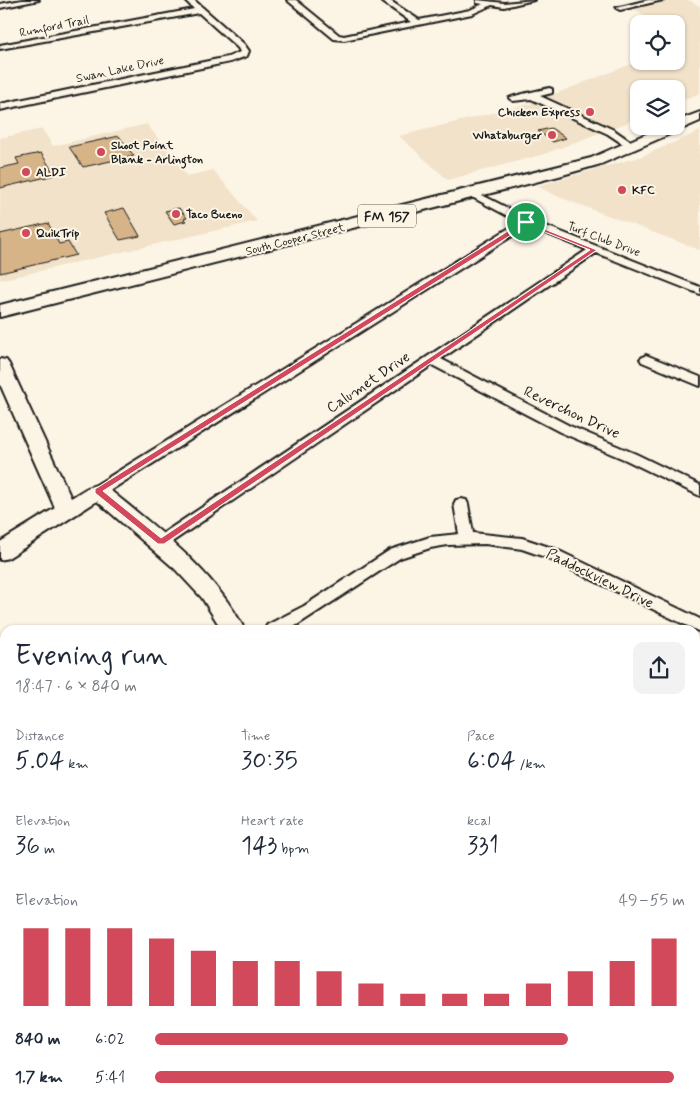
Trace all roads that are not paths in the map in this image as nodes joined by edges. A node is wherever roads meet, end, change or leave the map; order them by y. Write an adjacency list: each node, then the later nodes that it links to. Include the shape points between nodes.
1 (35, 0): 9 (street)
2 (189, 0): 11 (street)
3 (291, 0): 12 (street, via 337,37 349,38)
4 (384, 0): 12 (street)
5 (477, 0): 10 (street)
6 (530, 0): 10 (street)
7 (642, 0): 8 (street, via 620,8)
8 (658, 0)
9 (3, 4)
10 (489, 4): 12 (street, via 472,12)
11 (200, 10): 13 (street, Rumford Trail); 18 (street, Swan Lake Drive, via 242,46 244,54)
12 (417, 23)
13 (0, 47)
14 (549, 90): 15 (street)
15 (528, 97): 16 (street); 22 (street, via 606,136)
16 (513, 98)
17 (700, 103): 19 (main road)
18 (0, 107)
19 (685, 110)
20 (700, 116): 22 (main road, South Cooper Street / FM 157)
21 (636, 135): 22 (main road, South Cooper Street / FM 157)
22 (625, 142): 23 (main road, South Cooper Street / FM 157, via 596,161); 25 (main road, South Cooper Street / FM 157)
23 (474, 194): 24 (street, Turf Club Drive); 25 (main road, South Cooper Street / FM 157)
24 (526, 222): 26 (street, Turf Club Drive); 34 (street)
25 (261, 241): 28 (main road, South Cooper Street / FM 157); 29 (main road, South Cooper Street / FM 157)
26 (594, 250): 27 (street, Turf Club Drive); 30 (street, Calumet Drive)
27 (700, 291)
28 (0, 298)
29 (0, 311)
30 (431, 360): 35 (street, Reverchon Drive, via 565,429); 39 (street, Calumet Drive)
31 (646, 360): 33 (street)
32 (0, 364): 37 (street)
33 (700, 382)
34 (98, 491): 37 (street); 39 (street)
35 (700, 491)
36 (461, 504): 38 (street)
37 (66, 510): 40 (street)
38 (467, 539): 42 (street, Paddockview Drive, via 421,544 394,555); 43 (street, Paddockview Drive, via 501,539 539,549)
39 (161, 542): 41 (street, via 210,592)
40 (0, 552)
41 (231, 625)
42 (284, 625)
43 (698, 625)

